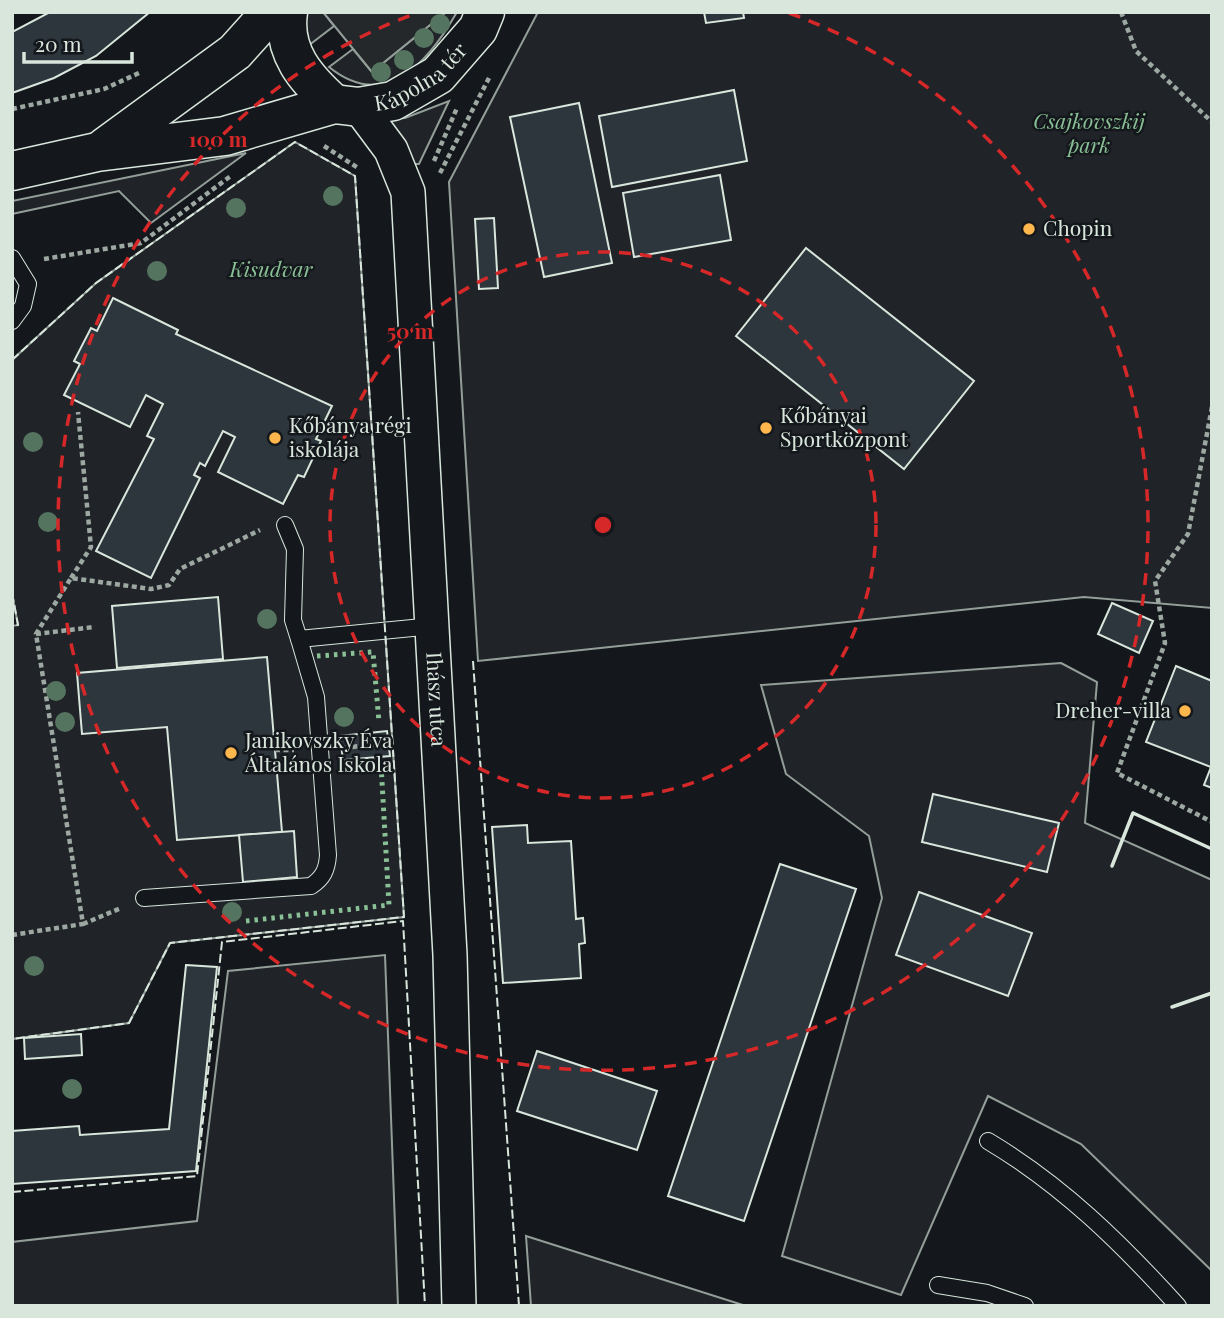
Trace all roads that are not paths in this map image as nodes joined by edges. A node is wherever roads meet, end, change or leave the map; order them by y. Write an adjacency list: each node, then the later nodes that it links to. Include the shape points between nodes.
1 (271, 12): 5 (street, via 235,52)
2 (288, 12): 4 (street, via 289,48 313,85)
3 (485, 12): 4 (street, Kápolna tér, via 478,29 438,75 393,102)
4 (347, 106): 5 (street, Kápolna tér, via 225,136); 10 (street, Ihász utca, via 391,150 408,192)
5 (97, 152): 6 (street, Kápolna tér)
6 (12, 171)
7 (15, 261): 8 (lane, via 28,284 23,306)
8 (12, 321)
9 (285, 525): 11 (lane, via 295,549 293,620)
10 (433, 626): 11 (lane); 15 (street, Ihász utca, via 450,955)
11 (299, 639): 12 (lane, via 316,697 328,855 321,879 311,886)
12 (144, 898)
13 (988, 1141): 17 (lane, via 1028,1165 1118,1240)
14 (938, 1285): 16 (lane)
15 (459, 1306)
16 (1025, 1306)
17 (1178, 1306)

